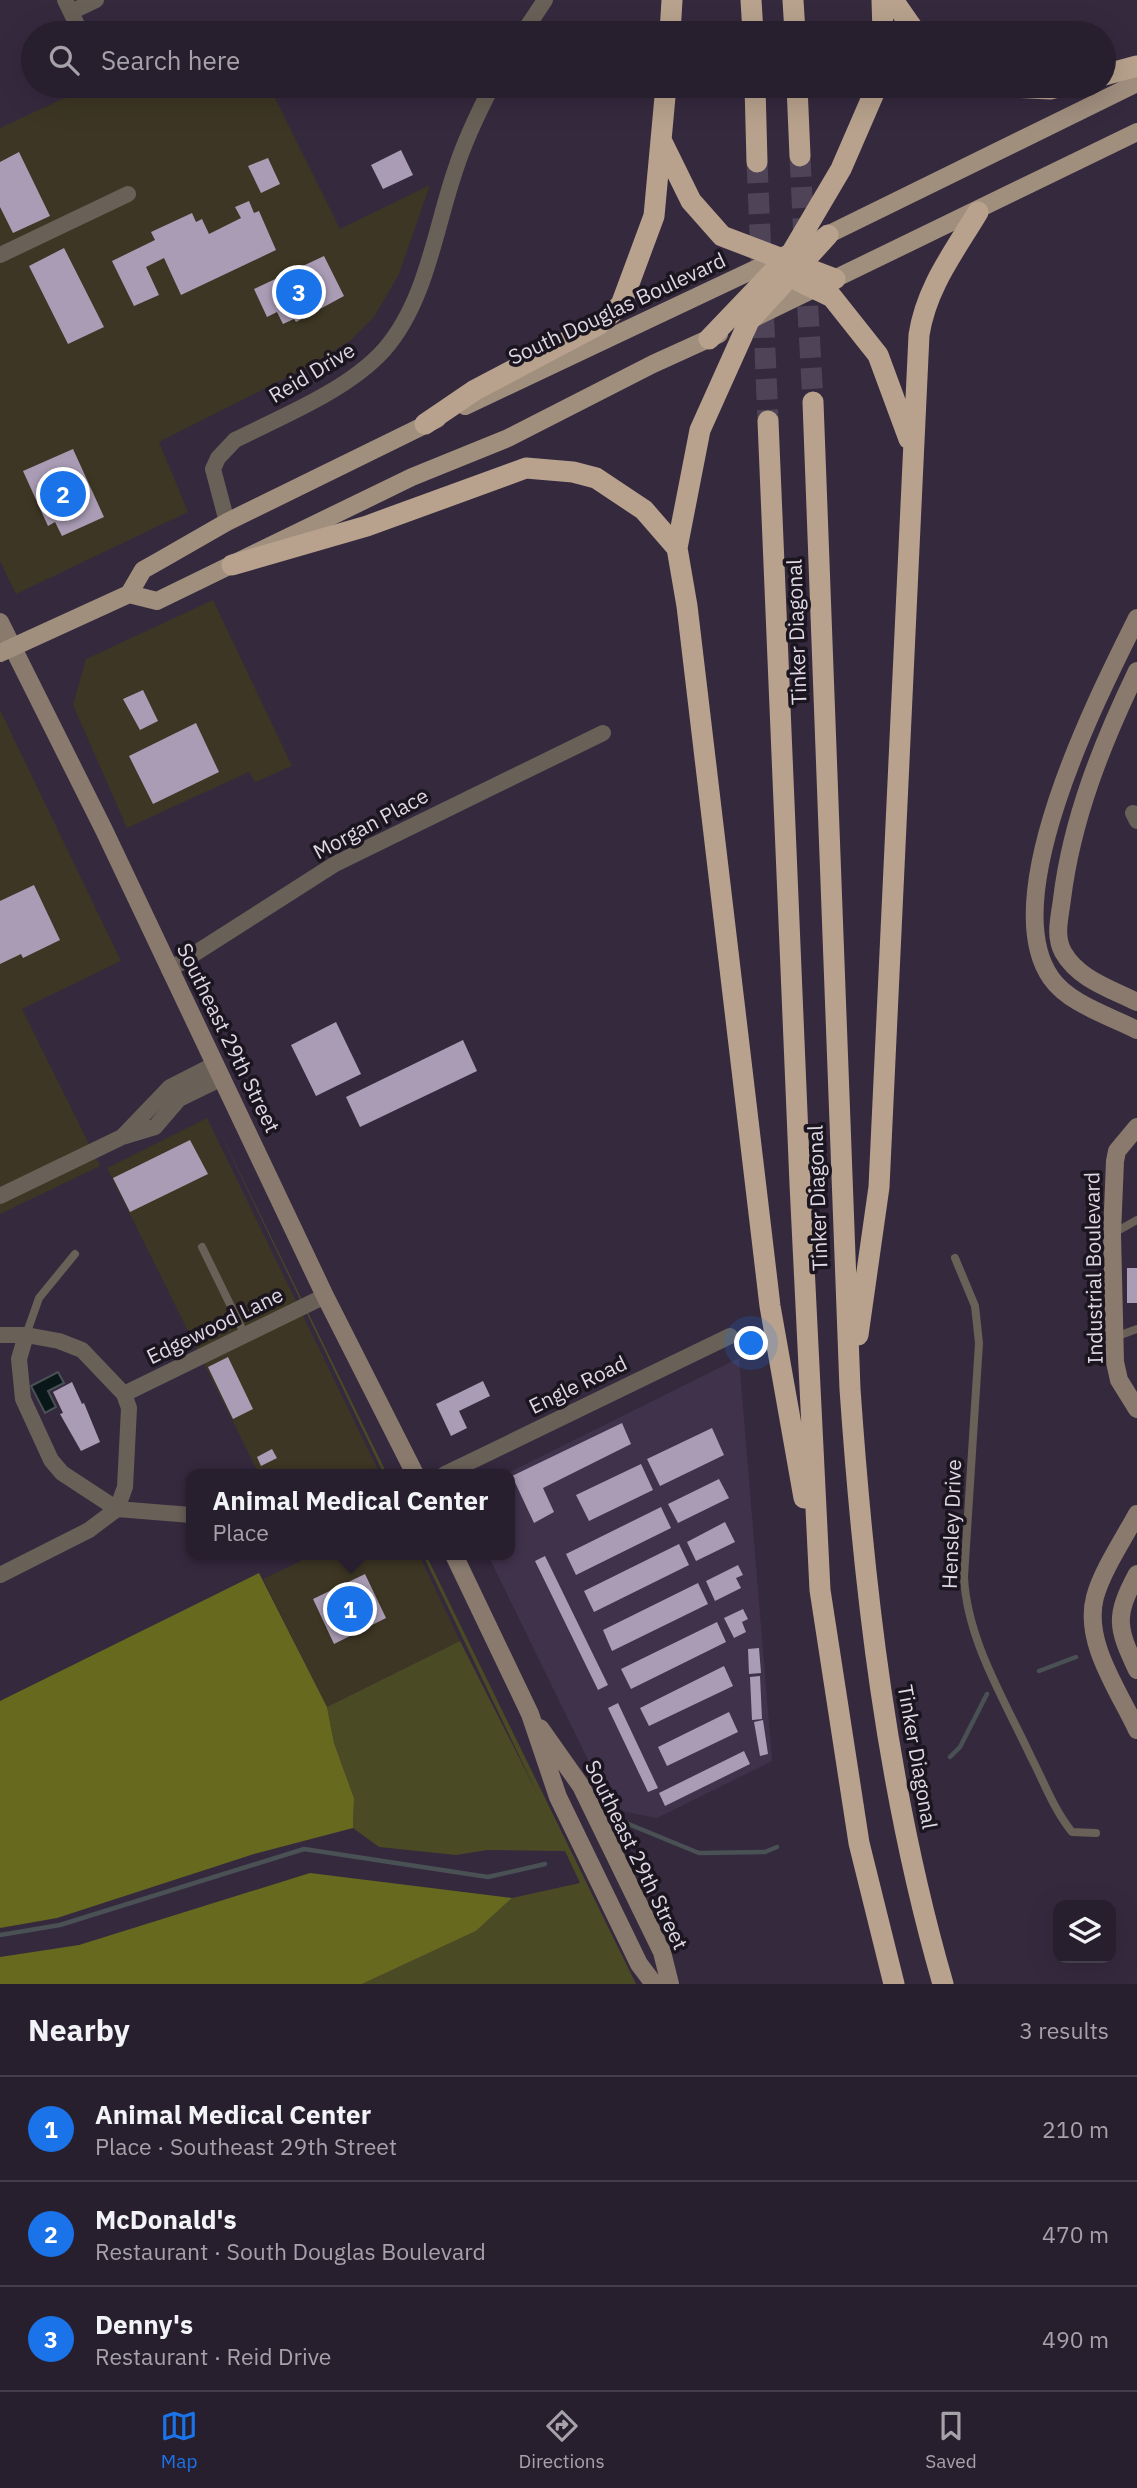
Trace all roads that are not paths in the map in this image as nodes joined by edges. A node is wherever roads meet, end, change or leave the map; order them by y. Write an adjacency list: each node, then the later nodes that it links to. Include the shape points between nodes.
1 (96, 0): 8 (street)
2 (545, 0): 9 (street)
3 (672, 0): 10 (highway)
4 (751, 0): 11 (highway)
5 (793, 0): 12 (highway)
6 (882, 0): 13 (highway)
7 (893, 0): 14 (highway)
8 (68, 6)
9 (531, 21)
10 (671, 21)
11 (752, 21)
12 (794, 21)
13 (883, 21)
14 (908, 21)
15 (1137, 66): 16 (highway)
16 (1116, 72)
17 (1137, 83): 18 (main road)
18 (1116, 93)
19 (487, 98): 42 (street, Reid Drive, via 456,168 405,319 383,350 358,373 235,440 224,451 213,469)
20 (665, 98): 26 (highway)
21 (755, 98): 28 (highway)
22 (798, 98): 27 (highway)
23 (872, 98): 33 (highway, via 841,169)
24 (1107, 98): 31 (main road)
25 (1137, 132): 30 (main road)
26 (662, 142): 33 (highway, via 704,219 734,243); 40 (highway, via 654,216 621,305 598,325 475,390)
27 (800, 156)
28 (757, 162)
29 (128, 194): 32 (street)
30 (978, 212): 34 (main road); 41 (highway, via 924,306)
31 (828, 235): 33 (highway)
32 (0, 255)
33 (784, 265): 34 (highway); 35 (highway); 36 (highway); 37 (highway); 40 (main road, South Douglas Boulevard)
34 (835, 279): 35 (main road)
35 (815, 289): 36 (main road); 41 (highway, via 832,297 878,355)
36 (749, 321): 37 (main road); 43 (highway, via 700,430)
37 (709, 339): 44 (main road)
38 (813, 402): 69 (highway, Tinker Diagonal)
39 (768, 421): 80 (highway, Tinker Diagonal)
40 (425, 424): 42 (main road, South Douglas Boulevard)
41 (912, 448): 69 (highway, via 902,754 892,862 879,1187)
42 (228, 522): 45 (main road, South Douglas Boulevard, via 143,570)
43 (677, 548): 44 (highway, via 644,510 596,478 526,468 366,526); 80 (highway, via 770,1306)
44 (232, 565): 45 (main road, via 157,601)
45 (129, 594): 48 (main road, South Douglas Boulevard)
46 (1137, 618): 53 (main road, via 1070,760 1043,856 1034,932 1052,981 1071,997)
47 (0, 622): 48 (main road, Southeast 29th Street)
48 (6, 650): 51 (main road, Southeast 29th Street, via 104,830)
49 (1137, 671): 52 (main road, via 1103,742 1079,814 1058,934 1062,950 1083,975)
50 (603, 733): 51 (street, Morgan Place, via 335,864)
51 (169, 970): 54 (main road, Southeast 29th Street)
52 (1137, 1002)
53 (1137, 1030)
54 (218, 1071): 56 (street, via 170,1087 122,1137); 62 (main road, Southeast 29th Street)
55 (1137, 1127): 58 (main road, Industrial Boulevard, via 1117,1151)
56 (0, 1196)
57 (1137, 1220): 58 (lane)
58 (1112, 1234): 68 (main road, Industrial Boulevard)
59 (202, 1247): 66 (lane)
60 (75, 1254): 65 (lane, via 39,1298)
61 (955, 1258): 84 (lane, Hensley Drive, via 975,1306 979,1343 964,1577 968,1610 1001,1694 1059,1812 1072,1832)
62 (325, 1296): 66 (street, Edgewood Lane); 72 (main road, Southeast 29th Street)
63 (1137, 1329): 68 (lane)
64 (0, 1335): 65 (street)
65 (26, 1335): 70 (street, via 82,1350); 74 (street, via 19,1380 51,1460 62,1473)
66 (245, 1335): 70 (street, Edgewood Lane)
67 (730, 1336): 73 (street, Engle Road)
68 (1115, 1337): 71 (main road, Industrial Boulevard, via 1119,1380)
69 (850, 1389): 88 (highway, Tinker Diagonal, via 882,1711)
70 (124, 1394): 74 (street, via 128,1408 125,1487)
71 (1137, 1409)
72 (412, 1469)
73 (455, 1469)
74 (117, 1509): 76 (street); 79 (street, via 89,1530)
75 (1137, 1514): 83 (main road, via 1095,1595 1092,1614 1094,1636)
76 (186, 1516)
77 (456, 1560): 82 (main road, Southeast 29th Street)
78 (1137, 1574): 81 (main road, via 1119,1615 1120,1633)
79 (0, 1575)
80 (820, 1590): 87 (highway, Tinker Diagonal, via 859,1843)
81 (1137, 1670)
82 (530, 1714): 85 (main road, Southeast 29th Street, via 558,1797 639,1964); 86 (main road, Southeast 29th Street, via 581,1786 662,1952)
83 (1137, 1730)
84 (1096, 1833)
85 (654, 1984)
86 (670, 1984)
87 (894, 1984)
88 (943, 1984)

